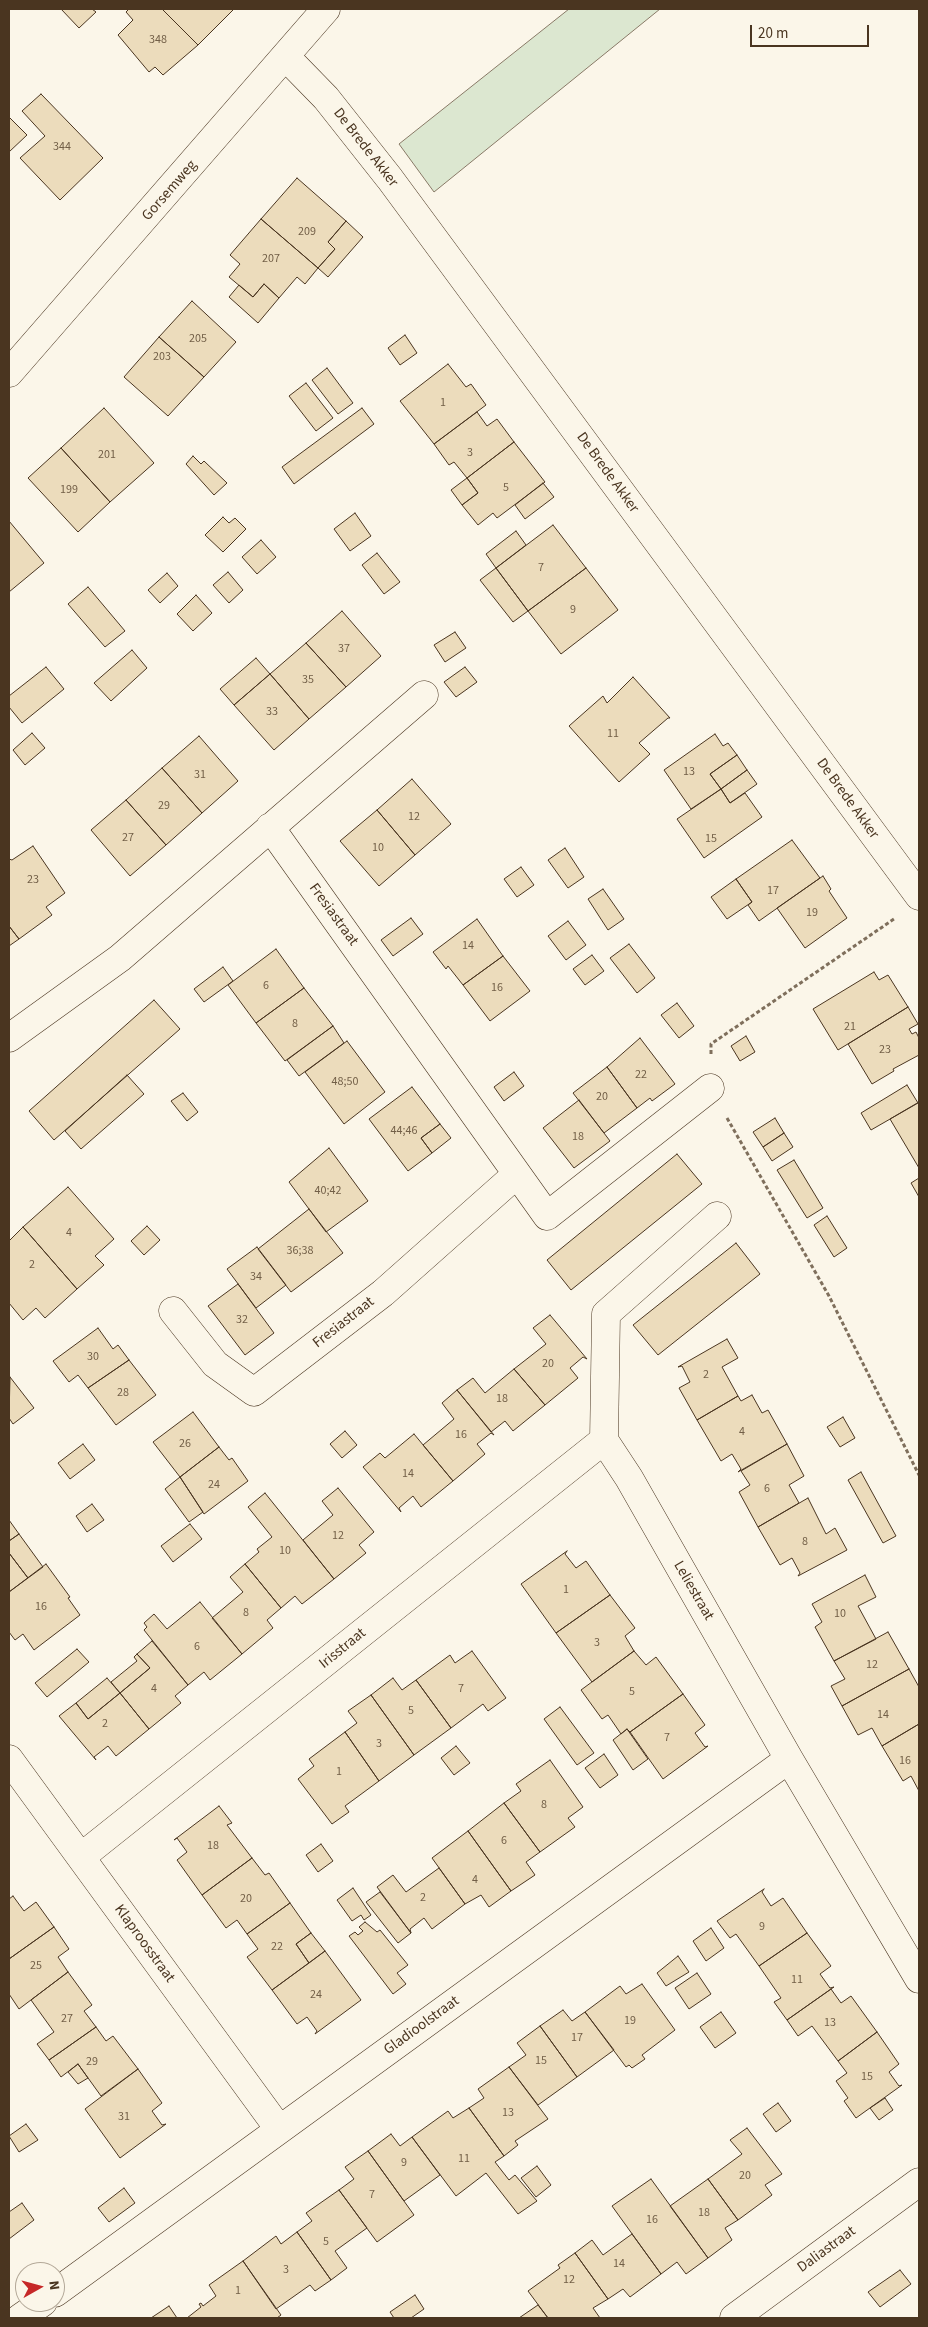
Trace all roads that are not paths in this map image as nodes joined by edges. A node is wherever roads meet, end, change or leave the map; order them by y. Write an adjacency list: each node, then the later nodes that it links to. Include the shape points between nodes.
1 (326, 9): 2 (street, Gorsemweg)
2 (286, 57): 3 (street, Gorsemweg); 6 (street, De Brede Akker, via 326,98 390,179)
3 (10, 371)
4 (424, 695): 5 (street)
5 (270, 827): 7 (street, via 120,958); 9 (street, Fresiastraat)
6 (919, 896)
7 (9, 1038)
8 (710, 1088): 9 (street, Fresiastraat, via 547,1216)
9 (517, 1174): 11 (street, Fresiastraat, via 382,1293 254,1392 216,1364)
10 (717, 1216): 12 (street, via 606,1314)
11 (174, 1311)
12 (604, 1440): 14 (street, Leliestraat, via 629,1478); 15 (street, Irisstraat)
13 (9, 1759): 15 (street, Klaproosstraat)
14 (789, 1760): 16 (street, Leliestraat); 17 (street, Gladioolstraat)
15 (81, 1857): 17 (street, Klaproosstraat)
16 (919, 1979)
17 (279, 2129): 19 (street, Gladioolstraat)
18 (919, 2182): 20 (street, Daliastraat)
19 (65, 2286)
20 (734, 2318)

